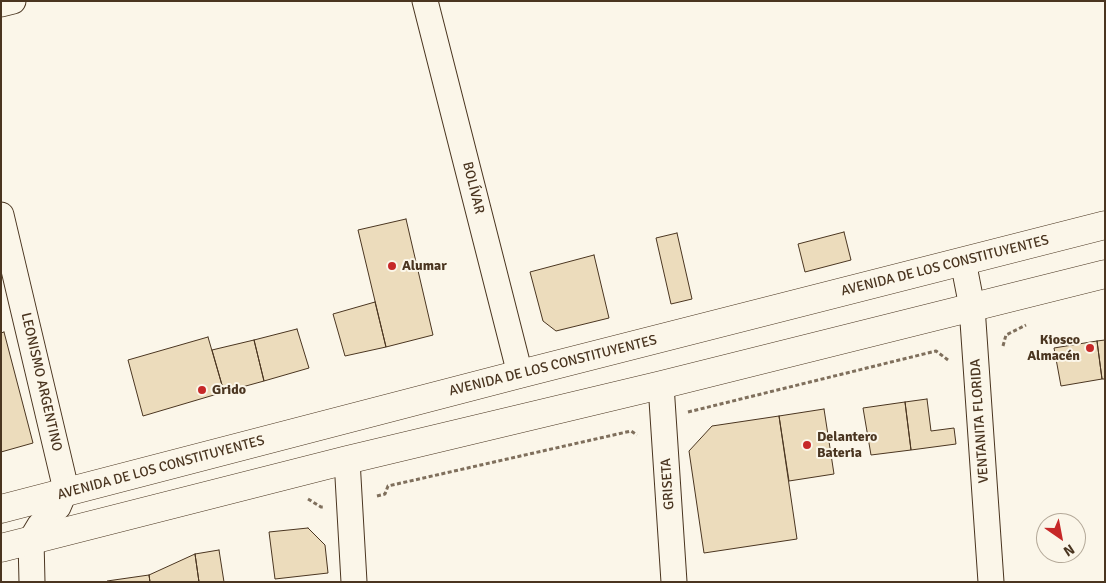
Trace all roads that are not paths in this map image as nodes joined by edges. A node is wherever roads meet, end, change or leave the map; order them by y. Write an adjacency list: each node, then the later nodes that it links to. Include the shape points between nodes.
1 (13, 1): 3 (street)
2 (425, 1): 9 (street, BOLÍVAR)
3 (1, 4)
4 (1, 214): 12 (street, LEONISMO ARGENTINO, via 64,481)
5 (1105, 226): 6 (main road, AVENIDA DE LOS CONSTITUYENTES)
6 (963, 262): 8 (street, VENTANITA FLORIDA); 9 (main road, AVENIDA DE LOS CONSTITUYENTES)
7 (1105, 274): 8 (main road)
8 (972, 308): 10 (main road); 19 (street, VENTANITA FLORIDA)
9 (520, 374): 12 (main road, AVENIDA DE LOS CONSTITUYENTES)
10 (661, 385): 11 (main road); 18 (street, GRISETA)
11 (347, 460): 14 (main road); 17 (street)
12 (64, 493): 13 (main road, AVENIDA DE LOS CONSTITUYENTES); 14 (street, via 58,507 40,525)
13 (1, 509)
14 (31, 540): 15 (main road); 16 (street)
15 (1, 548)
16 (32, 582)
17 (354, 582)
18 (674, 582)
19 (991, 582)

